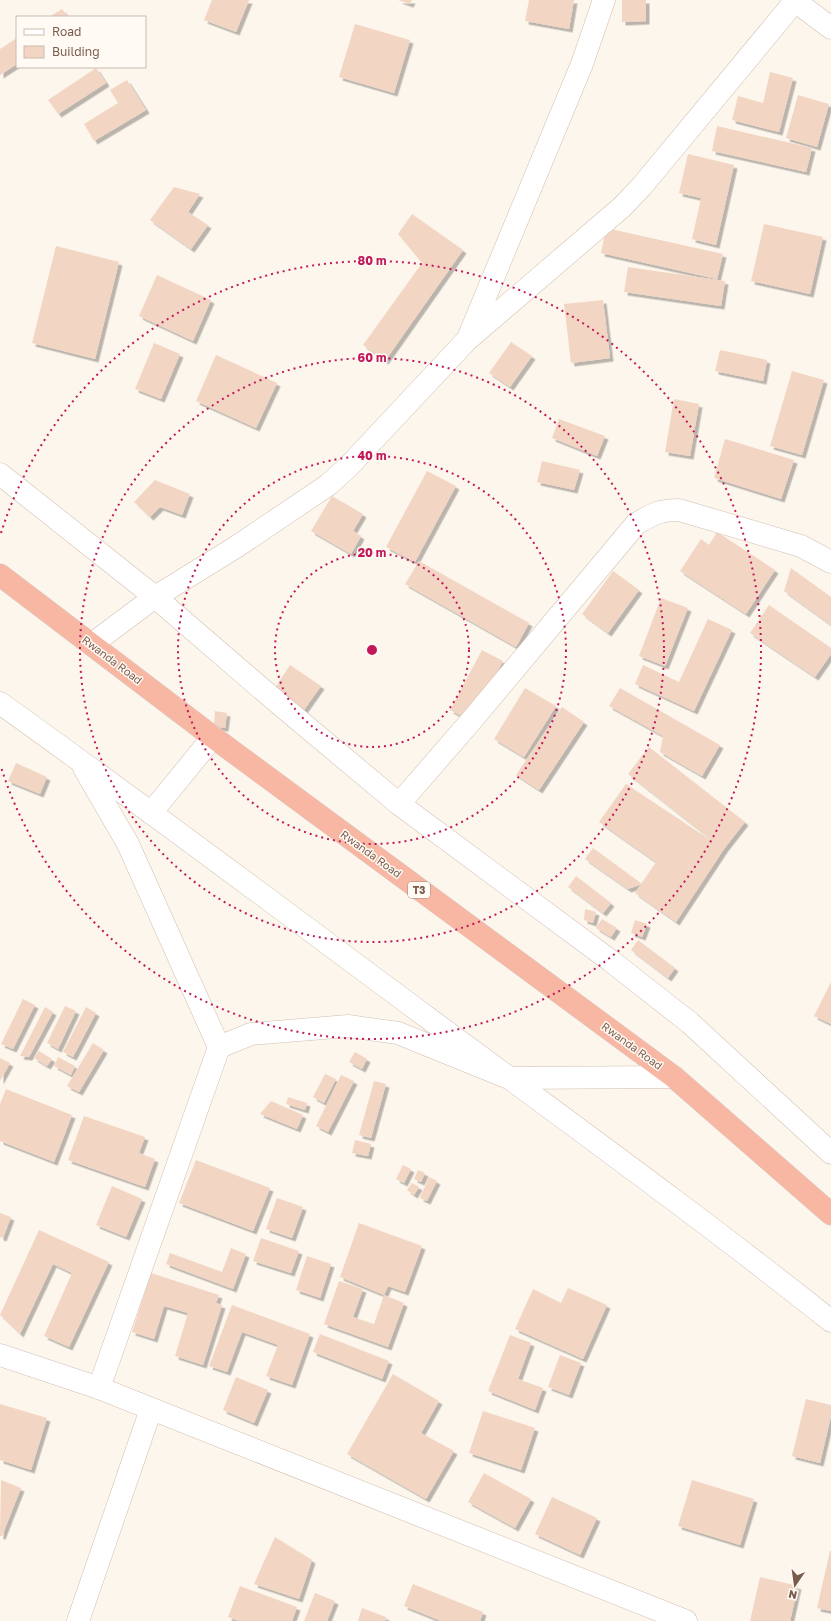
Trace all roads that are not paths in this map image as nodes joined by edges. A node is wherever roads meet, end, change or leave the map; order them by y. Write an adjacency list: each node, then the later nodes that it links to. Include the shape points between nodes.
1 (604, 0): 4 (street, via 582,64)
2 (796, 0): 3 (street); 4 (street, via 622,208)
3 (831, 28)
4 (467, 340): 8 (street, via 349,466 328,485 236,547)
5 (0, 474): 8 (street)
6 (831, 562): 13 (street, via 801,546 679,510 664,510 649,516 636,524)
7 (0, 575): 9 (highway, Rwanda Road / T3)
8 (155, 597): 9 (street); 13 (street)
9 (92, 644): 11 (highway, Rwanda Road / T3)
10 (0, 703): 12 (street)
11 (213, 737): 14 (street); 16 (highway, Rwanda Road / T3)
12 (80, 760): 14 (street); 15 (street, via 128,844)
13 (399, 804): 18 (street, via 611,961 690,1023)
14 (151, 813): 17 (street)
15 (219, 1047): 17 (street, via 250,1034 348,1026 398,1033); 22 (street)
16 (674, 1077): 17 (street); 19 (highway, Rwanda Road / T3)
17 (509, 1078): 20 (street, via 759,1264)
18 (831, 1153)
19 (831, 1214)
20 (831, 1321)
21 (0, 1355): 22 (street)
22 (99, 1388): 23 (street)
23 (151, 1409): 24 (street); 25 (street)
24 (78, 1621)
25 (686, 1621)

